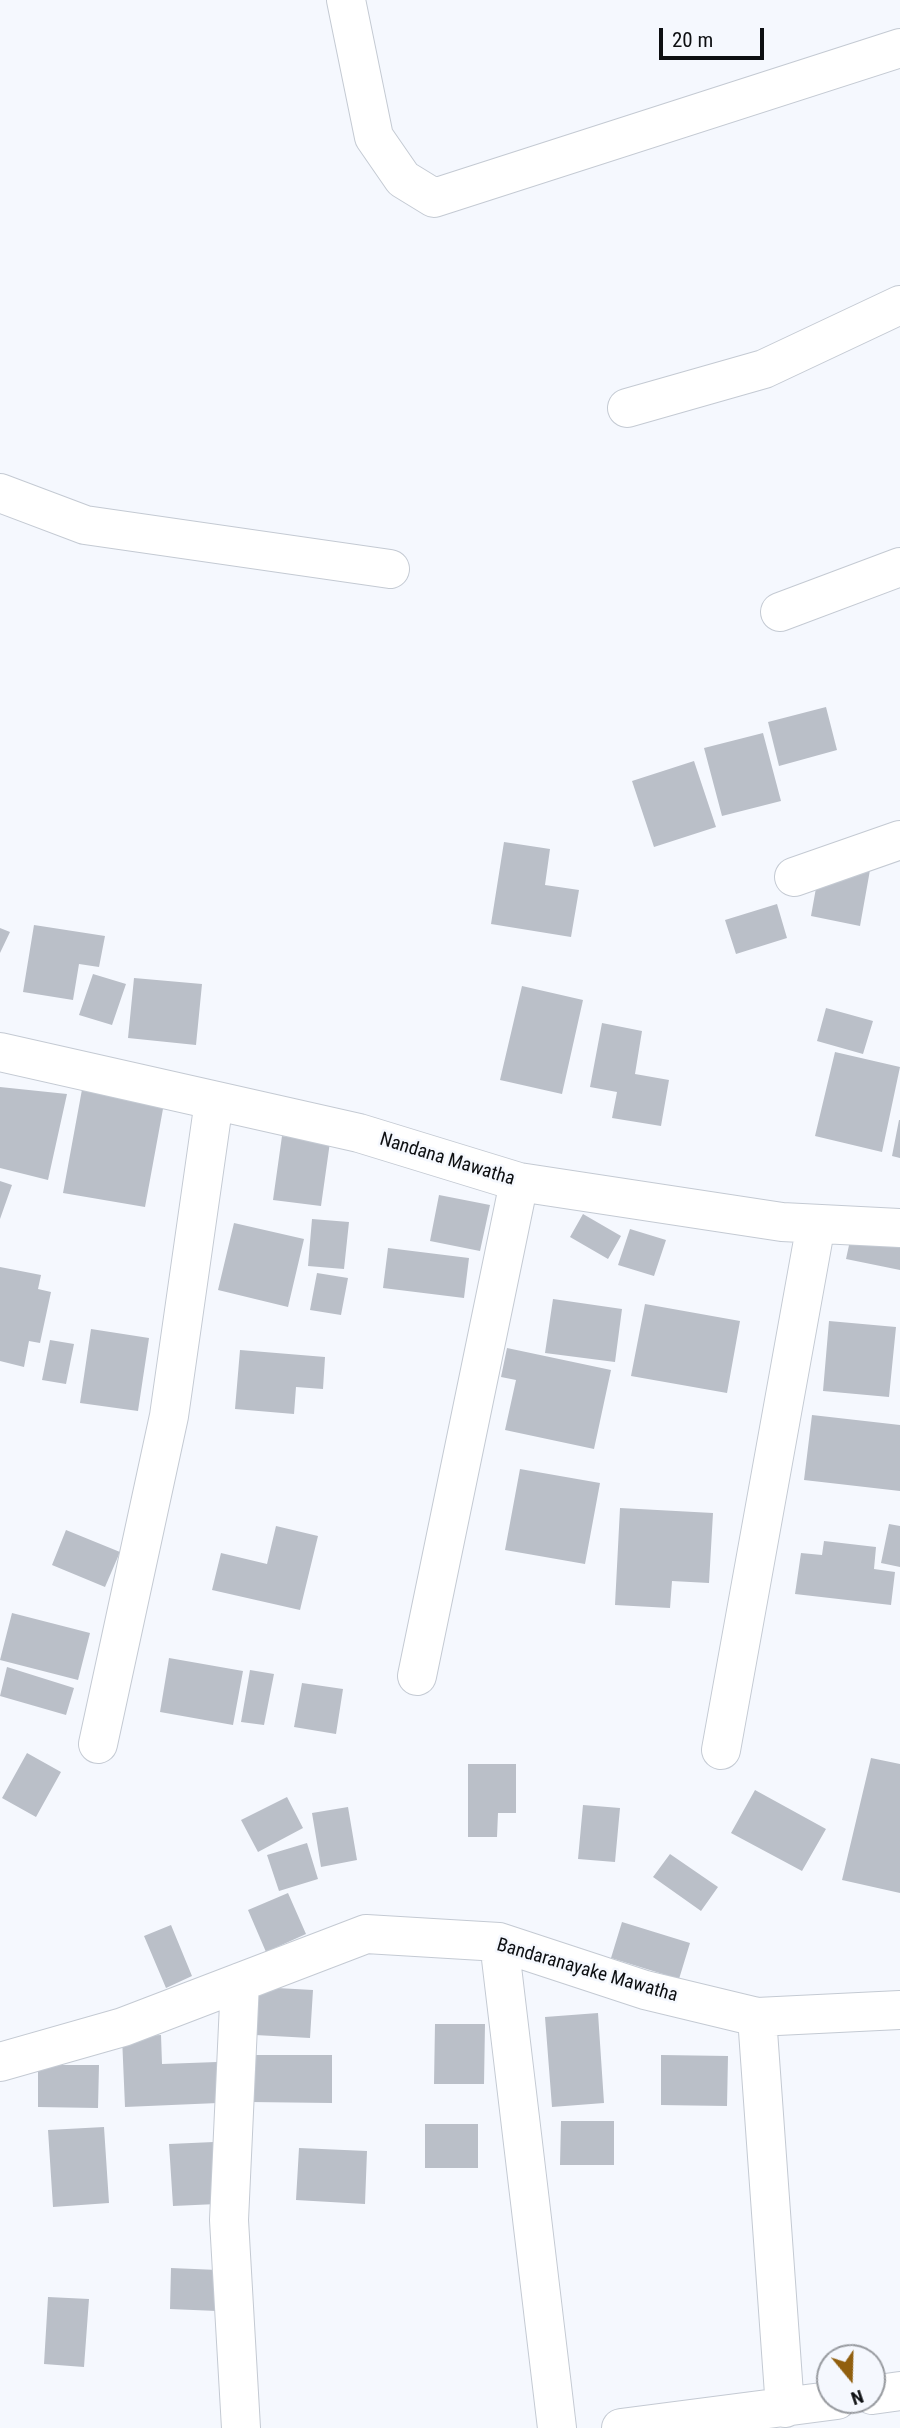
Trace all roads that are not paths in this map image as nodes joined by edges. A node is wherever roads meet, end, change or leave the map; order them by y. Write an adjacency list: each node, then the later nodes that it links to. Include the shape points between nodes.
1 (346, 0): 2 (street, via 374,137 403,179 434,198)
2 (900, 48)
3 (900, 305): 4 (street, via 764,369)
4 (627, 408)
5 (0, 493): 7 (street, via 85,525)
6 (900, 567): 8 (street)
7 (390, 569)
8 (780, 612)
9 (900, 840): 10 (street)
10 (794, 877)
11 (0, 1052): 12 (street, Nandana Mawatha)
12 (214, 1101): 13 (street, Nandana Mawatha, via 359,1133); 17 (street, via 169,1416)
13 (520, 1182): 14 (street, Nandana Mawatha); 16 (street)
14 (816, 1224): 15 (street, Nandana Mawatha); 18 (street)
15 (900, 1228)
16 (417, 1676)
17 (98, 1744)
18 (721, 1750)
19 (499, 1942): 20 (street, Bandaranayake Mawatha, via 366,1934); 22 (street, Bandaranayake Mawatha, via 645,1990); 27 (street)
20 (240, 1982): 23 (street, Bandaranayake Mawatha, via 123,2027); 26 (street, via 229,2220)
21 (900, 2010): 22 (street, Bandaranayake Mawatha)
22 (757, 2017): 25 (street)
23 (0, 2062)
24 (816, 2403): 25 (street)
25 (785, 2407): 28 (street)
26 (241, 2428)
27 (557, 2428)
28 (621, 2428)

